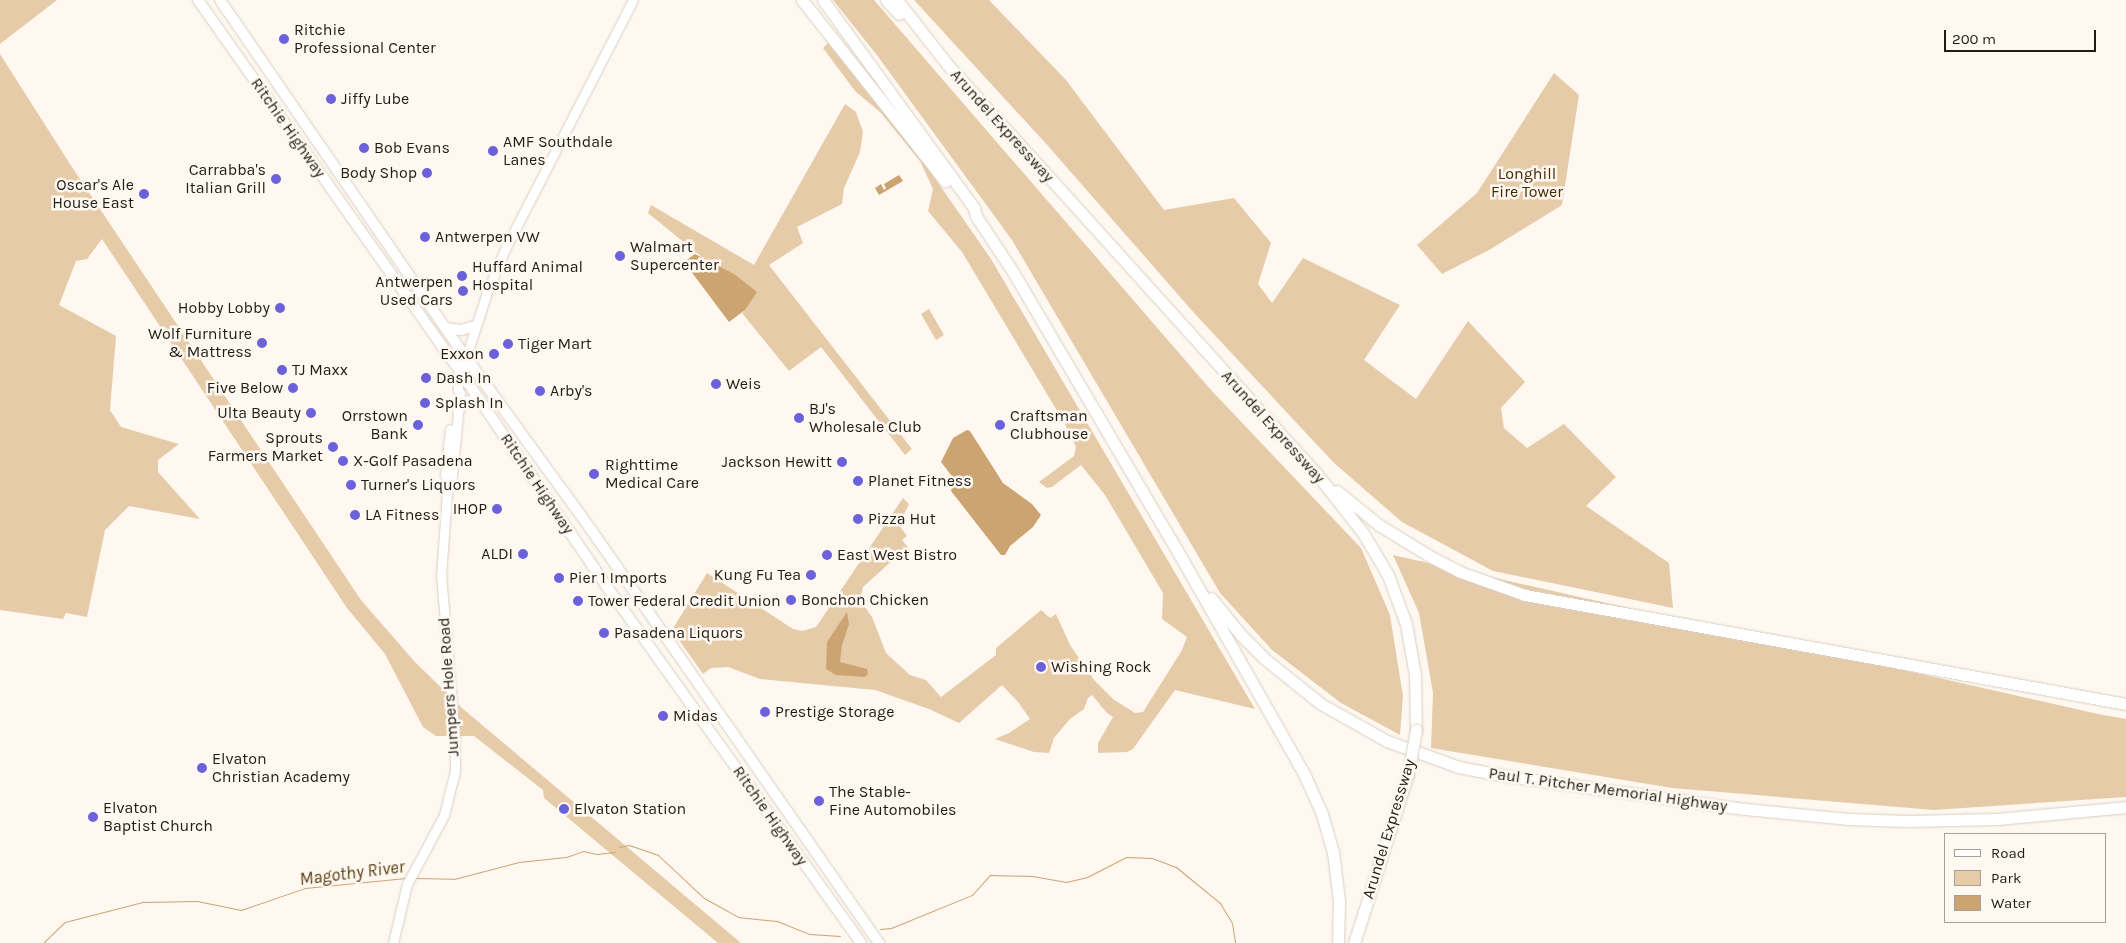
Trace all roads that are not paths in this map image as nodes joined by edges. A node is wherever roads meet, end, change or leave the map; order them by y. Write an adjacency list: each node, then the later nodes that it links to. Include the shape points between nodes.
1 (198, 0): 8 (main road, via 244,57 254,59); 14 (main road, Ritchie Highway)
2 (633, 0): 11 (main road, Jumpers Hole Road, via 506,247)
3 (802, 0): 10 (highway)
4 (823, 0): 10 (highway, Arundel Expressway, via 974,208)
5 (886, 0): 9 (highway)
6 (897, 0): 9 (highway, Arundel Expressway)
7 (222, 2): 8 (main road, Ritchie Highway)
8 (259, 55): 12 (main road, Ritchie Highway)
9 (946, 64): 18 (highway, Arundel Expressway)
10 (976, 216): 20 (highway, Arundel Expressway, via 1013,272)
11 (476, 326): 12 (main road, via 461,330); 13 (main road, Jumpers Hole Road)
12 (446, 328): 13 (main road, Ritchie Highway)
13 (465, 356): 14 (main road, Jumpers Hole Road); 25 (main road, Ritchie Highway, via 592,531)
14 (461, 372): 15 (main road, Jumpers Hole Road); 16 (main road, Ritchie Highway)
15 (458, 390): 17 (main road, Jumpers Hole Road); 19 (main road, Jumpers Hole Road, via 454,392 445,475)
16 (478, 400): 17 (main road, via 465,402); 24 (main road, Ritchie Highway)
17 (458, 411): 19 (main road, Jumpers Hole Road, via 452,476)
18 (1316, 474): 21 (highway, via 1379,525 1433,558 1468,575 1525,595); 27 (highway, Arundel Expressway, bridge, via 1363,533 1397,597 1412,648 1416,692 1416,730 1408,774)
19 (448, 478): 23 (main road, Jumpers Hole Road, via 442,576 455,771 444,815 407,884)
20 (1174, 545): 22 (highway, Paul T. Pitcher Memorial Highway, via 1240,634 1298,688 1370,733 1423,756 1460,767 1510,777 1716,805 1848,819 1997,819); 26 (highway, Arundel Expressway, via 1314,793 1329,835 1338,878)
21 (2126, 704)
22 (2126, 807)
23 (393, 943)
24 (861, 943)
25 (879, 943)
26 (1338, 943)
27 (1354, 943)

